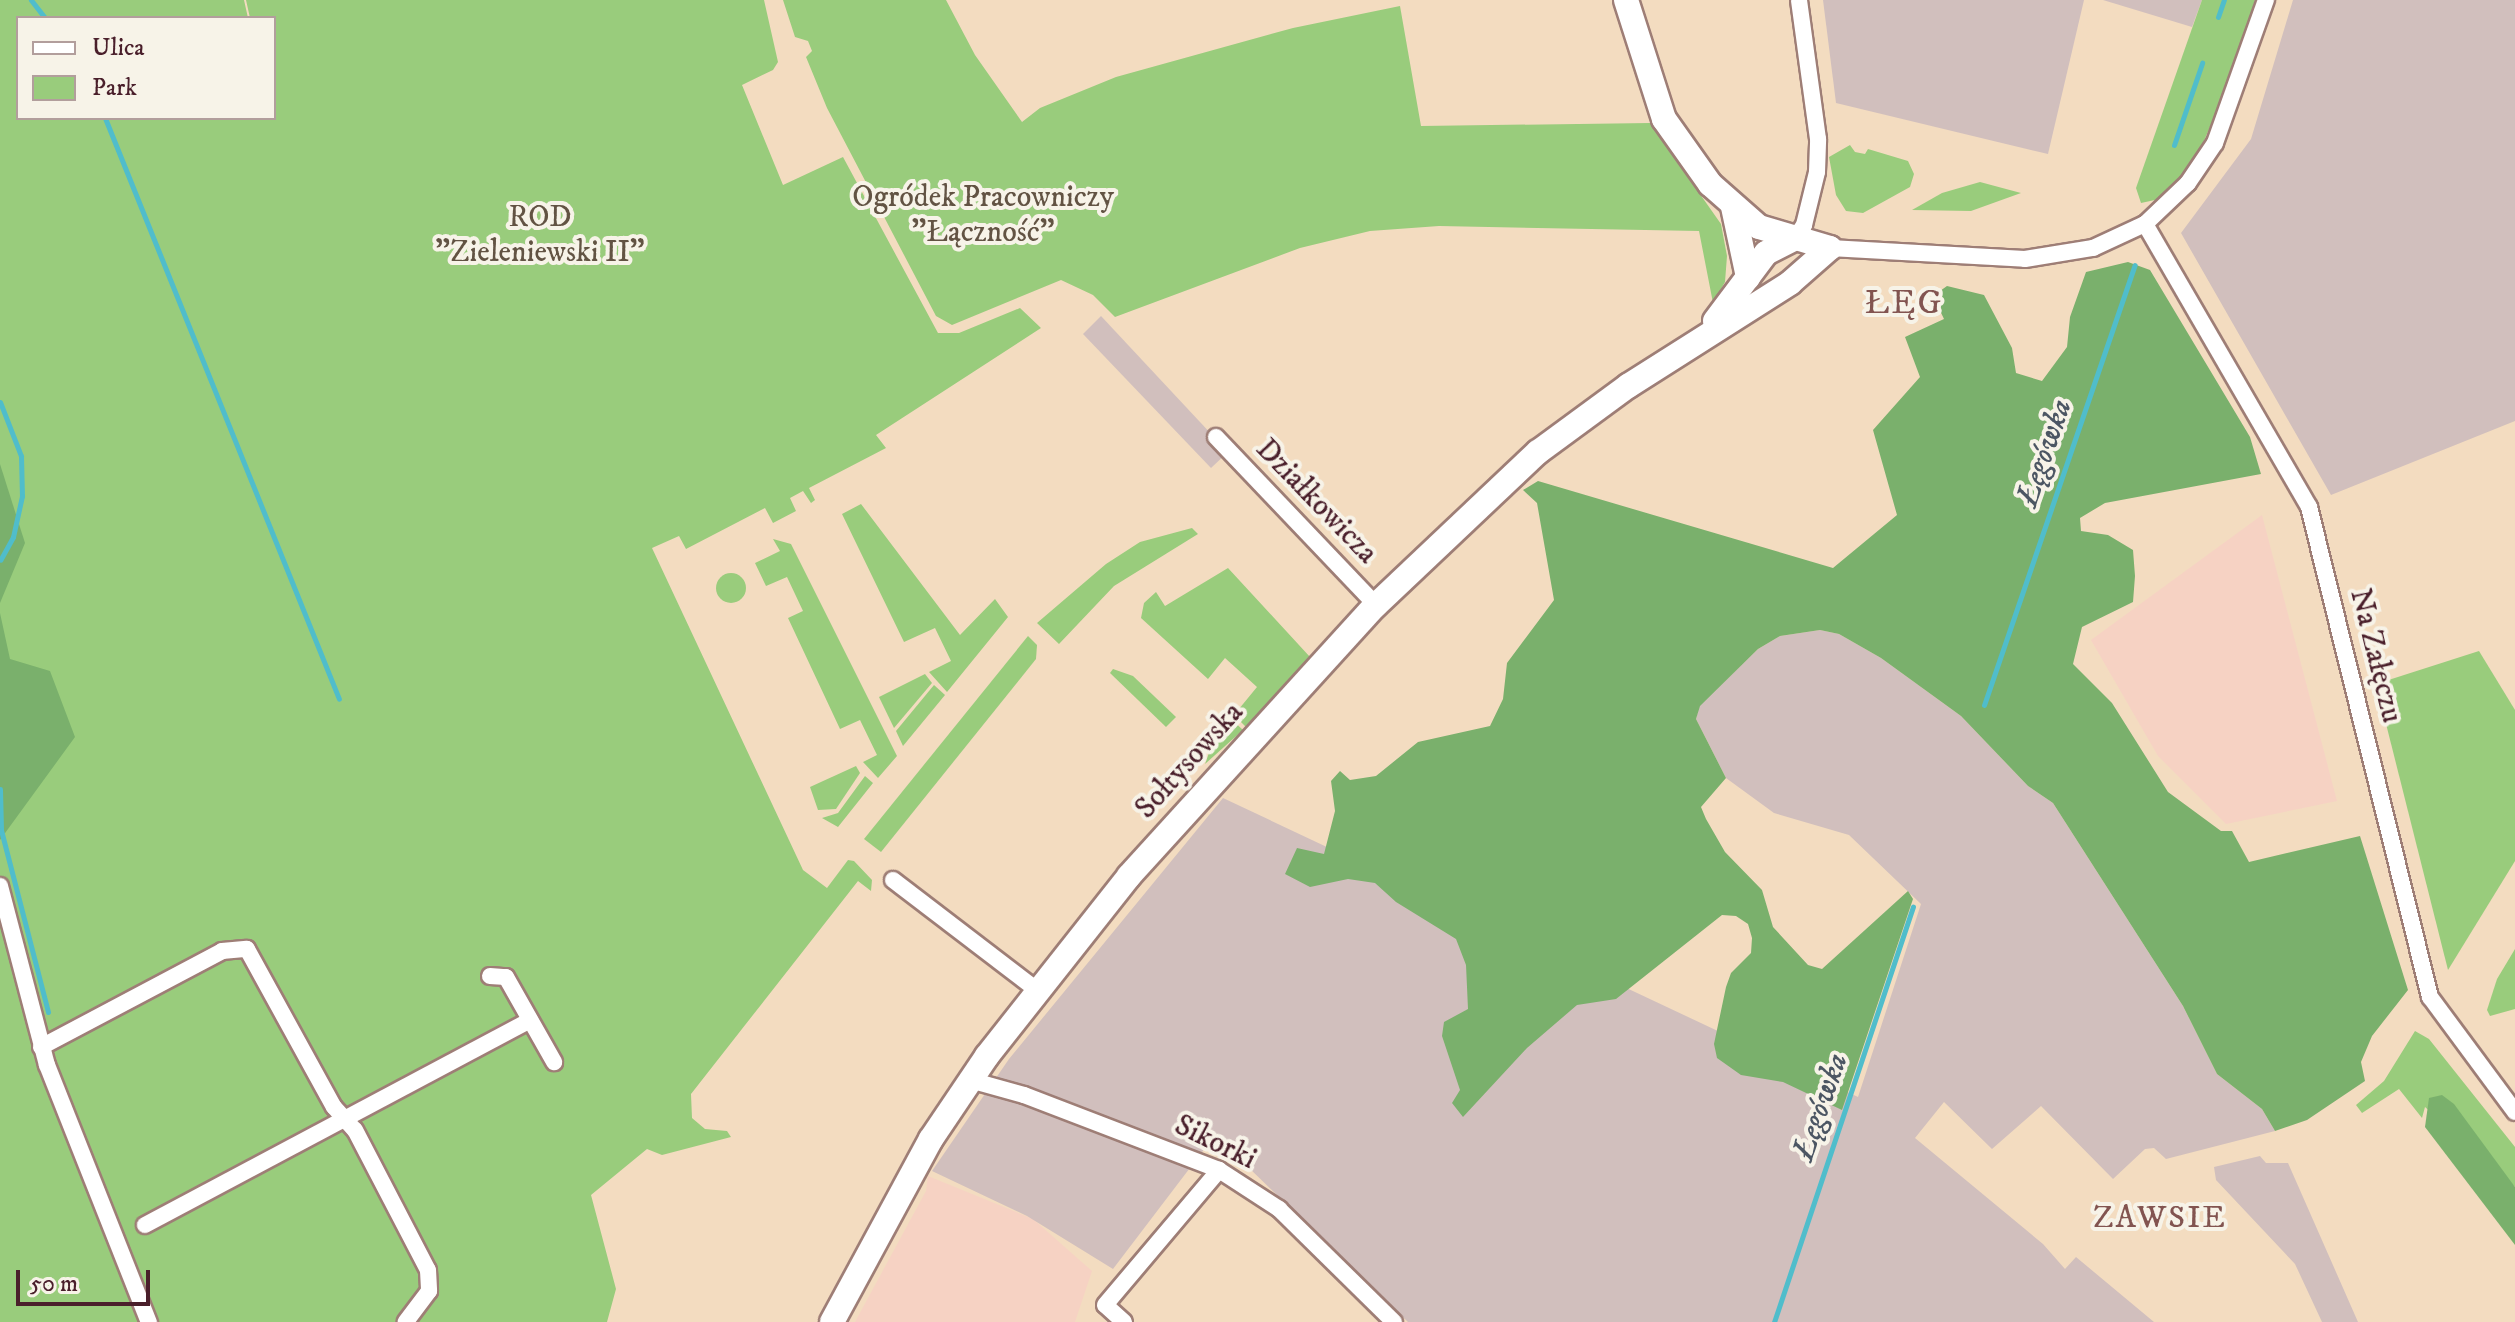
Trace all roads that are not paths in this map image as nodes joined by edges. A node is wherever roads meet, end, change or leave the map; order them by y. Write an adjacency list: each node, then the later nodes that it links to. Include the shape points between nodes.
1 (1626, 0): 4 (street, via 1664,119)
2 (1799, 0): 6 (street, via 1818,139 1817,172 1804,225)
3 (2266, 0): 5 (street, via 2215,143 2188,183)
4 (1733, 207): 6 (street, via 1759,227); 8 (street)
5 (2145, 224): 7 (street, via 2093,248 2025,259); 20 (street, Na Załęczu, via 2309,507 2430,997)
6 (1795, 238): 7 (street); 8 (street, Sołtysowska, via 1770,249)
7 (1830, 248): 9 (street, Sołtysowska, via 1790,283)
8 (1748, 277): 9 (street, Sołtysowska)
9 (1702, 336): 11 (street, Sołtysowska, via 1538,452)
10 (1216, 437): 11 (street, Działkowicza)
11 (1376, 605): 15 (street, Sołtysowska, via 1137,866)
12 (893, 880): 15 (street)
13 (0, 886): 17 (street)
14 (490, 976): 16 (street, via 506,977)
15 (1038, 991): 19 (street, Sołtysowska)
16 (530, 1020): 18 (street); 21 (street)
17 (41, 1047): 21 (street, via 222,951 241,947 257,960); 24 (street)
18 (554, 1062)
19 (970, 1080): 22 (street, Sikorki, via 1024,1095); 26 (street, Sołtysowska, via 931,1139)
20 (2515, 1112)
21 (345, 1119): 23 (street); 25 (street, via 428,1270 429,1291)
22 (1219, 1170): 27 (street, via 1105,1305); 28 (street, Sikorki, via 1279,1209)
23 (145, 1225)
24 (149, 1322)
25 (406, 1322)
26 (832, 1322)
27 (1124, 1322)
28 (1394, 1322)

